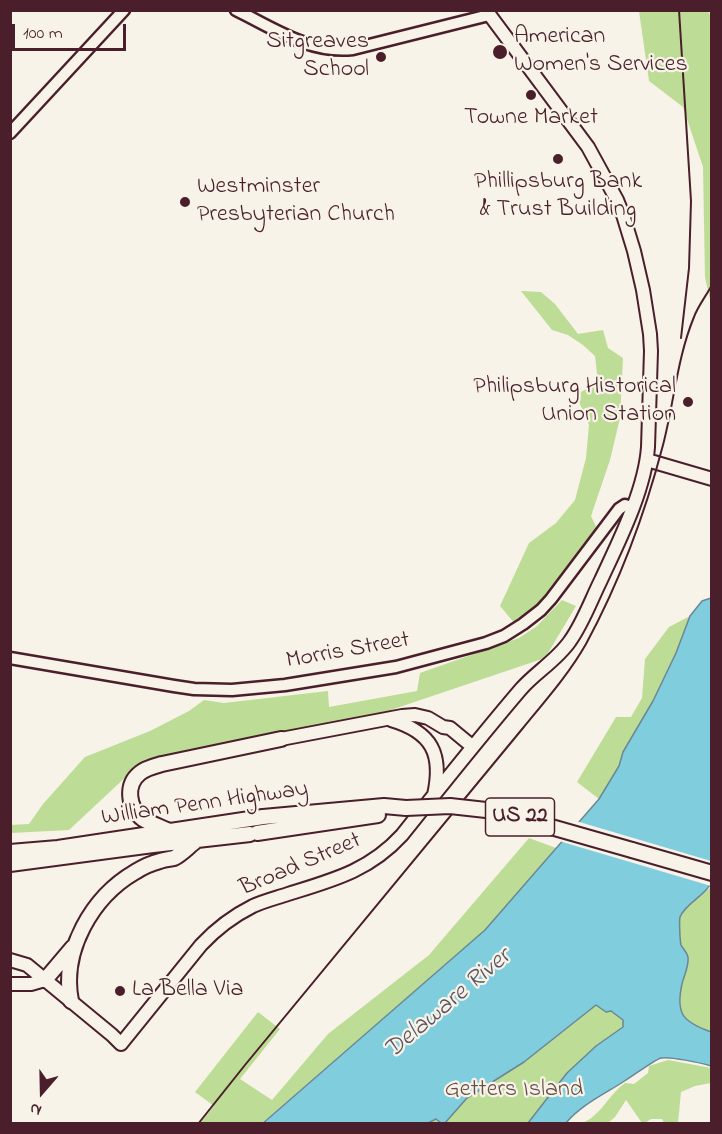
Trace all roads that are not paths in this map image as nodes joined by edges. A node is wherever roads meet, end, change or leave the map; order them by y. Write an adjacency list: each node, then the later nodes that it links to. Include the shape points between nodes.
1 (124, 10): 4 (street)
2 (236, 10): 3 (street, via 311,46 333,50 353,49)
3 (488, 13): 5 (main road, Broad Street, via 588,147 623,215 643,290 651,340)
4 (10, 133)
5 (646, 460): 6 (main road); 7 (main road, Broad Street)
6 (711, 479)
7 (632, 507): 8 (street, Morris Street, via 625,505 618,511 551,599 523,624 477,646 396,667 232,690 182,687); 11 (main road, Broad Street, via 573,636)
8 (10, 658)
9 (388, 719): 10 (main road); 11 (main road, via 407,715 432,720 450,728); 12 (main road, via 416,730 432,748 437,770)
10 (281, 739): 14 (highway, via 162,764 139,774 130,791 133,807 145,820)
11 (470, 750): 12 (main road, Broad Street)
12 (433, 796): 23 (main road, Broad Street, via 391,846 361,868 254,906 223,925 201,945 120,1044)
13 (406, 808): 14 (highway, William Penn Highway / US 22, via 384,806 281,815); 15 (highway, William Penn Highway / US 22); 18 (highway, William Penn Highway / US 22, bridge, via 459,806 495,811)
14 (169, 831): 16 (highway, William Penn Highway / US 22)
15 (196, 840): 17 (highway, William Penn Highway / US 22); 19 (highway, via 175,857 144,867 114,888 93,910)
16 (10, 852)
17 (10, 864)
18 (711, 873)
19 (76, 943): 21 (highway); 23 (highway, via 68,984)
20 (10, 960): 21 (main road, via 27,965)
21 (45, 980): 22 (main road); 23 (main road)
22 (10, 984)
23 (71, 1001)

